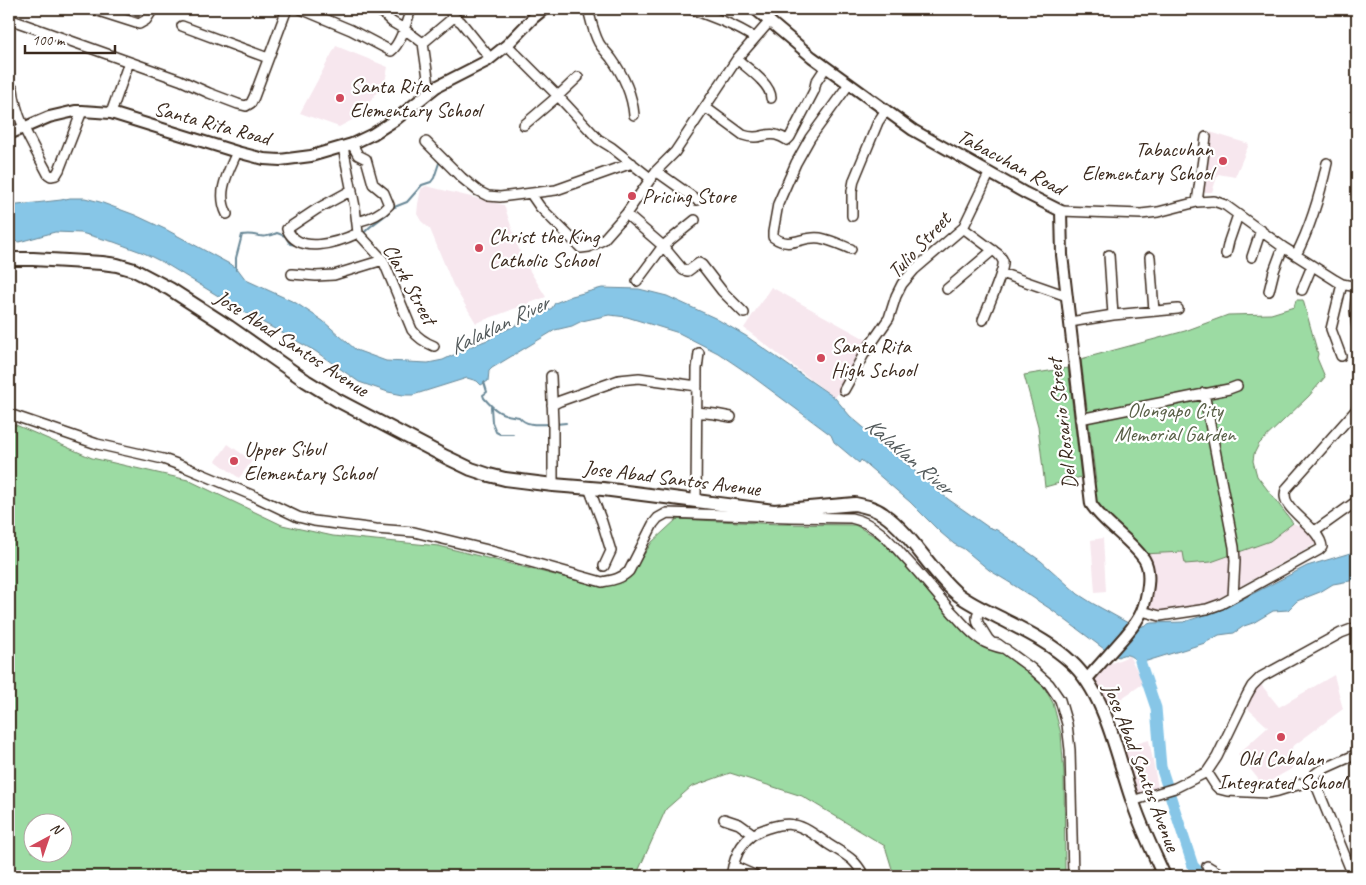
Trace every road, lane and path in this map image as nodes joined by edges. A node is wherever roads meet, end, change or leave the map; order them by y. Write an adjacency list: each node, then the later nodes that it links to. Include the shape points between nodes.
1 (92, 9): 2 (street, via 139,24)
2 (153, 9)
3 (287, 9): 20 (street)
4 (301, 9): 16 (street, via 392,51)
5 (378, 9): 16 (street)
6 (411, 9): 16 (street)
7 (448, 9): 12 (street)
8 (544, 9): 19 (main road, Santa Rita Road)
9 (588, 9): 35 (street, via 600,44 628,86)
10 (691, 9): 17 (street, via 727,22)
11 (755, 9): 14 (main road, Tabacuhan Road)
12 (454, 17): 18 (street); 21 (street)
13 (9, 19): 23 (street)
14 (770, 21): 17 (street); 24 (main road, Tabacuhan Road)
15 (182, 26): 20 (street)
16 (404, 29): 18 (street)
17 (755, 38): 22 (street)
18 (423, 43): 28 (street)
19 (507, 45): 21 (main road, Santa Rita Road); 29 (street)
20 (268, 58): 23 (street, via 254,97 246,106)
21 (490, 58): 28 (main road, Santa Rita Road)
22 (737, 59): 30 (street, via 767,86); 31 (street)
23 (129, 62): 34 (street)
24 (826, 67): 26 (main road, Tabacuhan Road); 31 (street, via 787,140 776,134 756,138 743,135)
25 (578, 77): 29 (street)
26 (849, 84): 32 (main road, Tabacuhan Road); 63 (street, via 796,162 778,204 773,237 788,243 820,238)
27 (9, 85): 37 (street)
28 (430, 92): 41 (main road, Santa Rita Road, via 395,120)
29 (558, 96): 36 (street); 43 (street, via 598,139)
30 (772, 98)
31 (705, 107): 45 (street, via 675,152)
32 (886, 110): 46 (main road, Tabacuhan Road, via 913,130); 55 (street, via 854,180)
33 (82, 111): 34 (main road, Santa Rita Road); 37 (main road, Santa Rita Road, via 56,115); 37 (street, via 56,175 48,174)
34 (111, 114): 42 (main road, Santa Rita Road)
35 (634, 115)
36 (524, 125)
37 (24, 128): 38 (main road, Santa Rita Road)
38 (9, 134)
39 (1206, 137): 50 (street)
40 (426, 142): 48 (street, via 462,178 488,196)
41 (348, 145): 42 (main road, Santa Rita Road, via 311,156 280,160); 47 (street, Clark Street); 57 (street, via 366,160 373,184 384,193 389,204 383,211)
42 (237, 152): 52 (street, via 222,196)
43 (632, 163): 45 (street); 48 (street, via 556,190)
44 (1327, 163): 67 (street, via 1313,215)
45 (653, 174): 49 (street); 53 (street)
46 (989, 174): 51 (main road, Tabacuhan Road); 58 (street, Tulio Street)
47 (352, 190): 57 (street, Clark Street); 60 (street, via 288,229 303,244 312,245 334,242)
48 (531, 194): 53 (street, via 581,248 603,240)
49 (697, 200)
50 (1197, 202): 51 (street, Tabacuhan Road, via 1141,214); 54 (street, Tabacuhan Road, via 1214,201 1226,205)
51 (1061, 211): 81 (main road, Del Rosario Street)
52 (227, 214)
53 (626, 214): 61 (street)
54 (1238, 215): 59 (street, Tabacuhan Road); 65 (street)
55 (852, 216)
56 (695, 220): 61 (street)
57 (357, 222): 60 (street, Clark Street)
58 (963, 228): 64 (street); 95 (street, Tulio Street, via 902,284 885,325)
59 (1261, 230): 62 (street, Tabacuhan Road); 69 (street)
60 (358, 233): 71 (street, Clark Street)
61 (663, 246): 75 (street); 84 (street, via 683,270 688,271 699,263 702,265)
62 (1283, 247): 67 (street, Tabacuhan Road); 80 (street)
63 (851, 249)
64 (993, 250): 73 (street, via 1003,259); 78 (street)
65 (1226, 254)
66 (1109, 255): 85 (street)
67 (1296, 255): 72 (street, Tabacuhan Road)
68 (1150, 257): 83 (street)
69 (1252, 257)
70 (9, 259): 103 (highway, Jose Abad Santos Avenue, via 102,263 134,270 221,321 330,395 446,457 489,476)
71 (383, 260): 74 (street, via 334,275); 89 (street, Clark Street, via 412,330)
72 (1312, 266): 76 (street, Tabacuhan Road); 79 (street)
73 (1001, 273): 81 (street); 86 (street)
74 (292, 274)
75 (637, 281)
76 (1342, 284): 77 (street, Tabacuhan Road); 91 (street, via 1331,329)
77 (1357, 287): 88 (street)
78 (947, 289)
79 (1302, 290)
80 (1269, 291)
81 (1067, 296): 87 (main road, Del Rosario Street)
82 (1178, 309): 83 (street)
83 (1154, 312): 85 (street)
84 (744, 313)
85 (1113, 315): 87 (street)
86 (982, 320)
87 (1070, 322): 102 (main road, Del Rosario Street)
88 (1357, 327)
89 (434, 346)
90 (699, 353): 93 (street)
91 (1341, 356)
92 (551, 376): 97 (street)
93 (697, 386): 97 (street, via 639,378 620,380); 99 (street)
94 (1237, 386): 96 (street)
95 (844, 390)
96 (1204, 393): 102 (street); 109 (street, via 1234,547)
97 (552, 406): 103 (street)
98 (1357, 409): 107 (street, via 1284,493 1290,507)
99 (697, 412): 101 (street); 105 (street)
100 (9, 414): 113 (street, via 97,444 185,467 298,517 414,532 602,582 624,576 629,571 653,524 667,513 859,520 884,535 982,641)
101 (731, 417)
102 (1080, 419): 111 (main road, Del Rosario Street, via 1091,504 1137,551 1148,568 1147,594)
103 (553, 485): 104 (highway, Jose Abad Santos Avenue)
104 (589, 488): 105 (highway, Jose Abad Santos Avenue); 108 (street, via 611,551)
105 (696, 500): 110 (highway, Jose Abad Santos Avenue, via 774,511 855,504 868,506 896,524 940,577)
106 (1357, 501): 107 (street)
107 (1316, 531): 109 (street, via 1322,543 1319,550)
108 (604, 566)
109 (1233, 597): 111 (street, via 1207,609 1160,616)
110 (979, 608): 113 (street, via 978,623); 114 (highway, Jose Abad Santos Avenue, via 1040,640 1070,661)
111 (1142, 611): 114 (main road, Del Rosario Street)
112 (1357, 627): 116 (street, via 1261,677 1249,691)
113 (1002, 647): 126 (street, via 1049,684 1064,712 1070,750)
114 (1086, 680): 118 (highway, Jose Abad Santos Avenue, via 1103,713)
115 (1357, 754): 117 (street, via 1319,771)
116 (1207, 772): 117 (street, via 1219,789 1226,791 1278,792); 118 (street, via 1175,788)
117 (1314, 780): 129 (street)
118 (1132, 801): 127 (highway, Jose Abad Santos Avenue)
119 (724, 819): 120 (street)
120 (753, 834): 121 (street, via 737,852); 125 (street, via 775,826 796,825 853,860)
121 (733, 866): 123 (street); 124 (street)
122 (1207, 866): 128 (street)
123 (731, 876)
124 (756, 876)
125 (864, 876)
126 (1072, 876)
127 (1164, 876)
128 (1224, 876)
129 (1356, 876)

